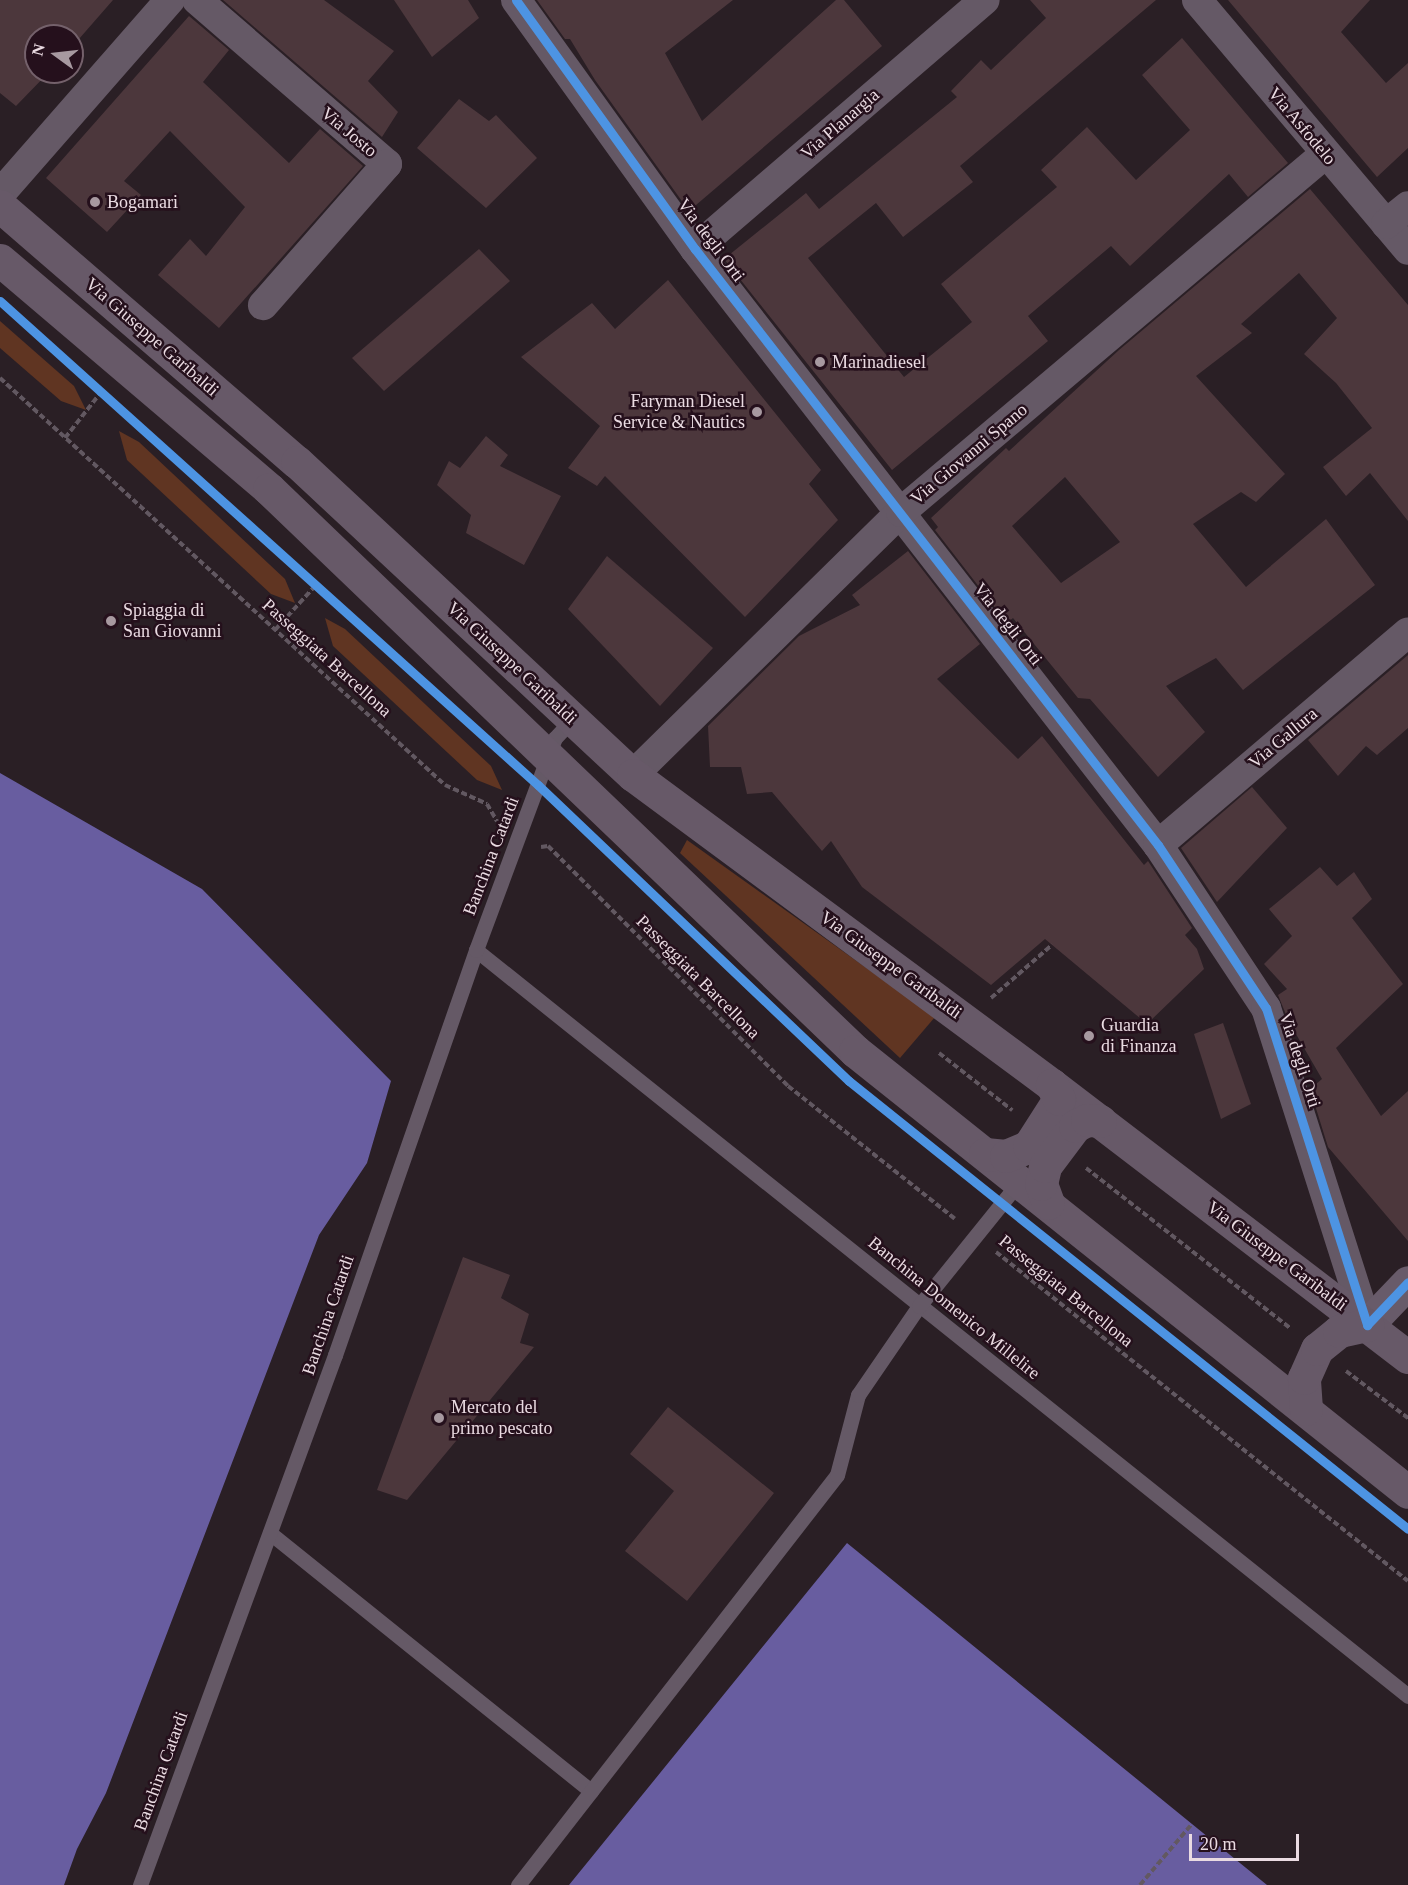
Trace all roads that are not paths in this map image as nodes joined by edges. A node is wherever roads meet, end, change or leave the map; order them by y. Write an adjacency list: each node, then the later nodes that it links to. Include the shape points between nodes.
1 (170, 0): 7 (street)
2 (197, 0): 13 (street, Via Josto, via 387,164)
3 (516, 0): 10 (street, Via degli Orti)
4 (985, 0): 10 (street, Via Planargia)
5 (1197, 0): 6 (street, Via Asfodelo)
6 (1325, 154): 9 (street, Via Asfodelo); 14 (street, Via Giovanni Spano)
7 (0, 194)
8 (0, 206): 16 (main road, Via Giuseppe Garibaldi, via 297,462)
9 (1397, 215): 11 (street, Via Asfodelo)
10 (695, 249): 14 (street, Via degli Orti)
11 (1408, 250)
12 (0, 260): 17 (main road, via 269,489)
13 (263, 305)
14 (901, 512): 18 (street, Via Giovanni Spano); 20 (street, Via degli Orti)
15 (1408, 632): 20 (street, Via Gallura)
16 (580, 726): 17 (lane, Banchina Catardi, via 567,725 558,733); 18 (main road, Via Giuseppe Garibaldi)
17 (549, 756): 21 (main road); 22 (lane, Banchina Catardi)
18 (633, 775): 19 (main road, Via Giuseppe Garibaldi)
19 (702, 826): 21 (main road, via 677,826 662,846); 23 (main road, Via Giuseppe Garibaldi)
20 (1158, 845): 31 (street, Via degli Orti, via 1266,1008)
21 (664, 867): 26 (main road, via 855,1051)
22 (476, 950): 30 (lane, Banchina Domenico Millelire); 35 (lane, Banchina Catardi)
23 (1052, 1085): 24 (main road, Via Giuseppe Garibaldi); 25 (main road, via 1059,1099)
24 (1100, 1121): 25 (main road, via 1087,1120); 31 (main road, Via Giuseppe Garibaldi)
25 (1049, 1139): 26 (main road, via 1006,1156); 28 (main road, via 1041,1184)
26 (986, 1154): 27 (main road)
27 (1020, 1181): 28 (main road); 30 (lane)
28 (1048, 1203): 33 (main road)
29 (1408, 1282): 31 (street)
30 (919, 1306): 36 (lane, Banchina Domenico Millelire); 37 (lane, via 858,1395 837,1475)
31 (1367, 1324): 32 (main road, Via Giuseppe Garibaldi); 33 (main road, Via Giuseppe Garibaldi, via 1339,1331 1317,1349 1304,1378)
32 (1408, 1357)
33 (1306, 1409): 34 (main road)
34 (1408, 1492)
35 (270, 1533): 37 (lane); 38 (lane, Banchina Catardi)
36 (1408, 1696)
37 (591, 1791): 39 (lane)
38 (140, 1885)
39 (518, 1885)

